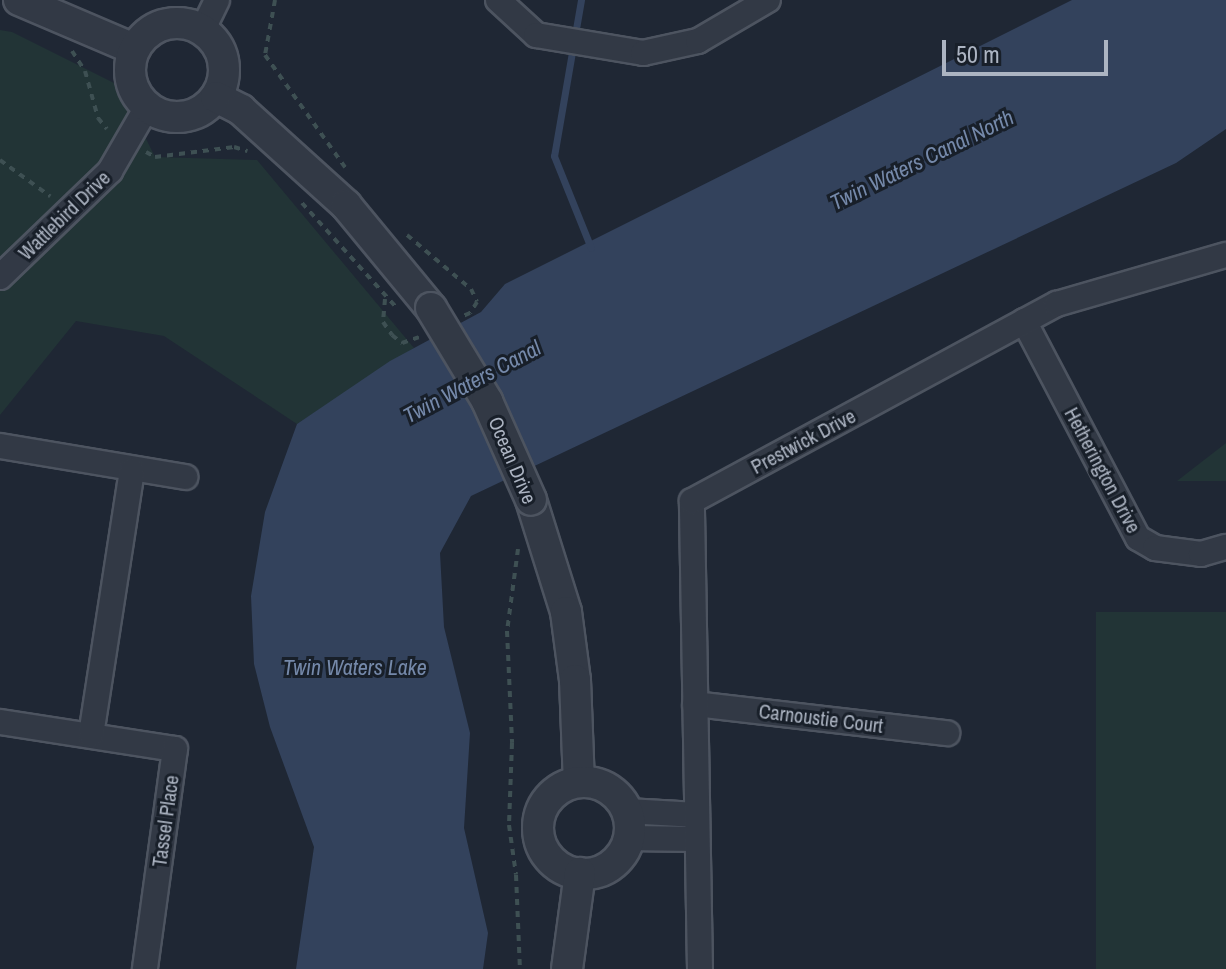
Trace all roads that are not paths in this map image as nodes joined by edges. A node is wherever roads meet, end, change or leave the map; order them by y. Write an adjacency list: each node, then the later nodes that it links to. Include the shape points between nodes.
1 (19, 0): 6 (street)
2 (217, 0): 5 (street)
3 (498, 0): 4 (street, via 536,35 643,53 698,41)
4 (768, 0)
5 (202, 31): 6 (street, via 188,24 157,27); 7 (street, via 214,41 224,69)
6 (134, 49): 8 (street, via 131,81)
7 (216, 97): 8 (street, via 191,115 161,115); 20 (street, Ocean Drive, bridge, via 241,110 346,205 431,308 487,401 531,500 566,612)
8 (147, 107): 10 (street, Wattlebird Drive, via 110,171)
9 (1226, 255): 11 (street, Prestwick Drive, via 1057,304)
10 (0, 277)
11 (1024, 321): 15 (street, Hetherington Drive, via 1138,538 1155,548 1201,554); 16 (street, Prestwick Drive, via 692,501)
12 (0, 446): 13 (street)
13 (132, 470): 14 (street); 19 (street)
14 (185, 477)
15 (1226, 547)
16 (695, 704): 18 (street, Carnoustie Court); 22 (street, Prestwick Drive)
17 (0, 722): 19 (street, Tassel Place)
18 (947, 733)
19 (91, 735): 24 (street, Tassel Place, via 175,749)
20 (579, 782): 21 (street, via 608,789); 23 (street, via 552,794 538,821 543,850 565,870)
21 (628, 824): 22 (street); 23 (street, via 611,865)
22 (697, 827): 26 (street, Prestwick Drive)
23 (580, 873): 25 (street)
24 (145, 969)
25 (567, 969)
26 (700, 969)

